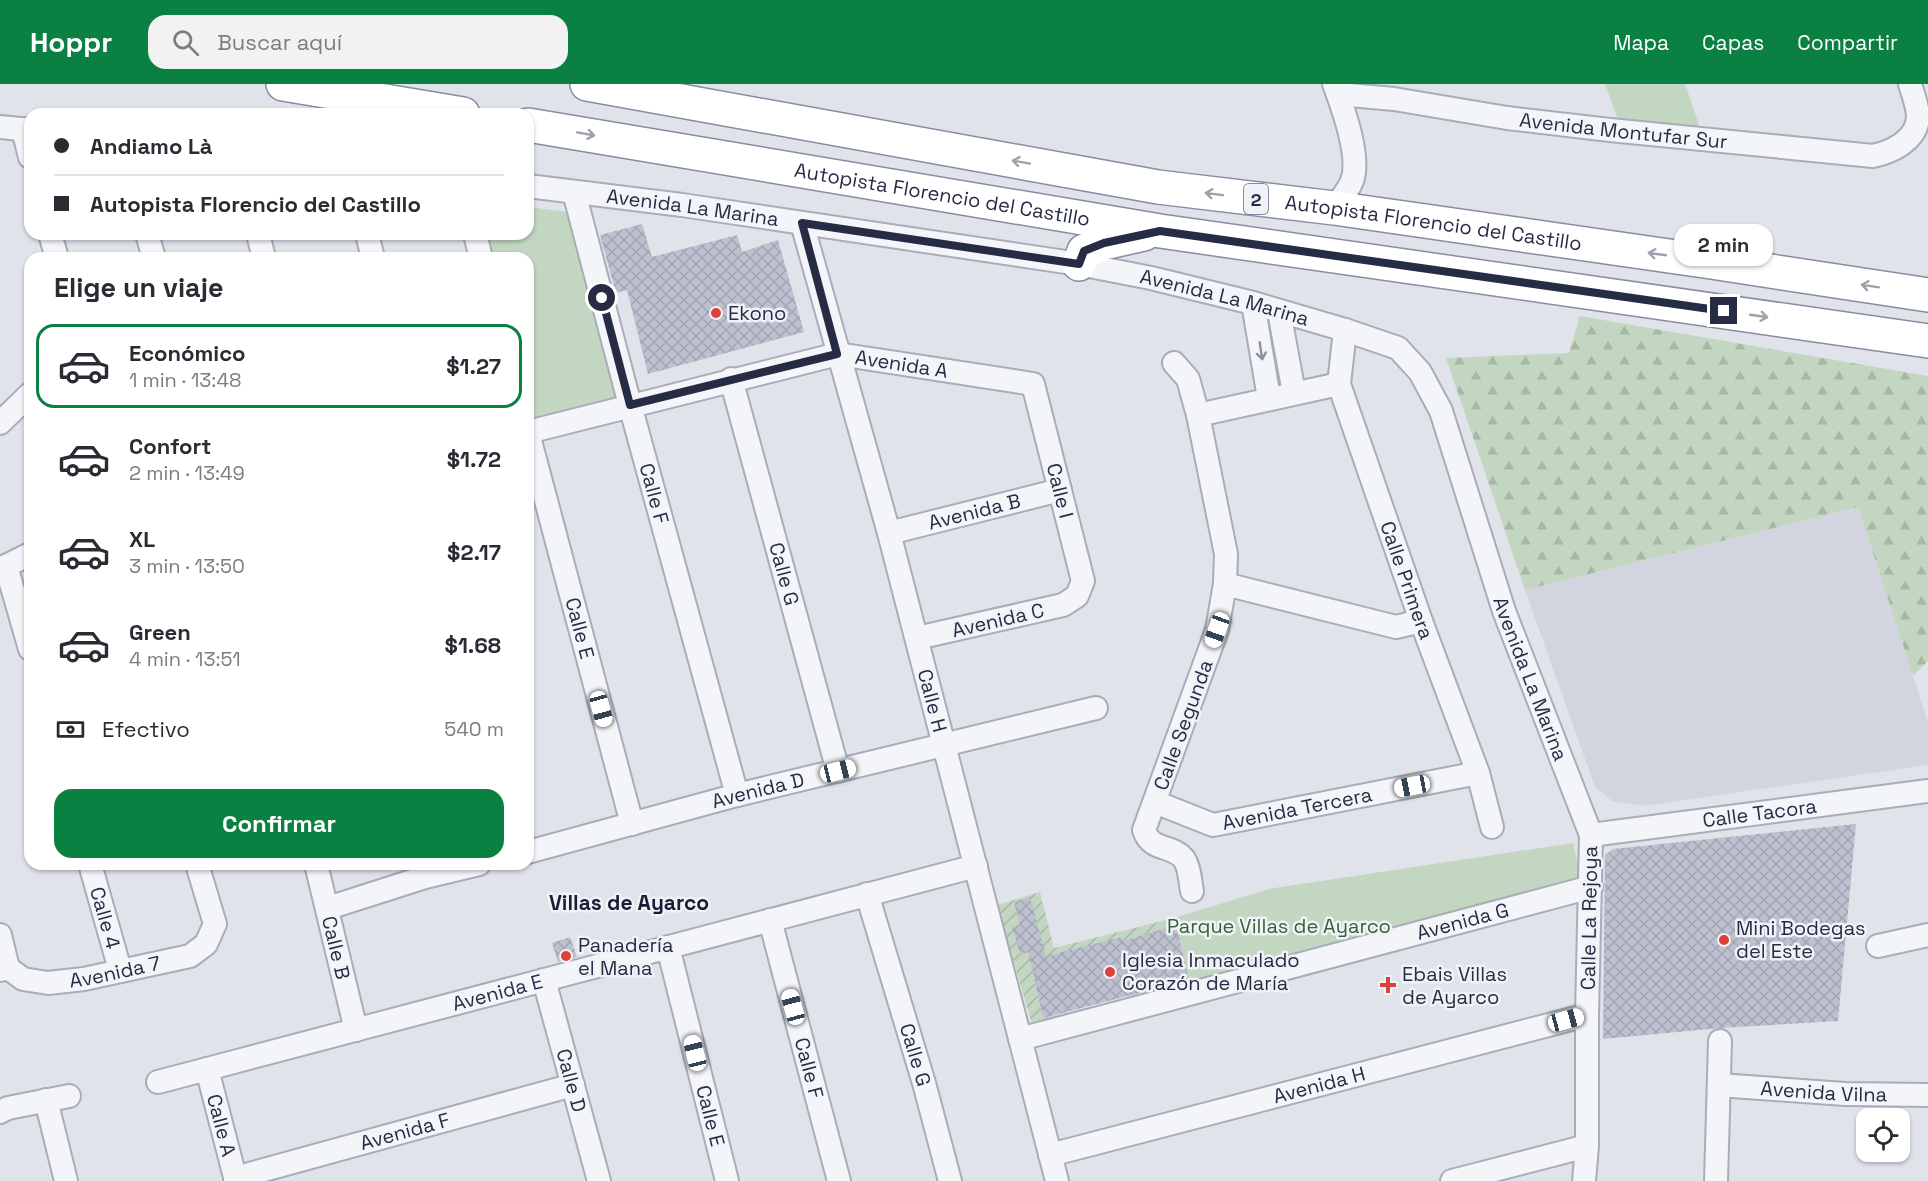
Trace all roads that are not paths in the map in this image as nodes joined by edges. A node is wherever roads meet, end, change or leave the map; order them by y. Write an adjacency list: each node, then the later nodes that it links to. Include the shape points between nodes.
1 (286, 84): 5 (highway); 6 (highway)
2 (587, 84): 12 (highway, Autopista Florencio del Castillo / 2, one-way to 2, via 1158,187)
3 (1910, 84): 4 (street, Avenida Montufar Sur, via 1918,118 1907,141 1873,156 1507,118)
4 (1336, 89): 12 (street, via 1355,168)
5 (350, 108)
6 (428, 108)
7 (534, 126): 14 (highway, Autopista Florencio del Castillo / 2, one-way to 14)
8 (0, 127): 9 (street)
9 (24, 130)
10 (534, 187): 11 (street, Avenida La Marina)
11 (574, 192): 13 (street, Avenida La Marina); 29 (street, Calle F)
12 (1334, 208): 16 (highway, Autopista Florencio del Castillo / 2, one-way to 12)
13 (802, 223): 15 (street, Avenida La Marina); 21 (street, Calle H)
14 (1160, 231): 15 (highway, via 1084,251); 20 (highway, Autopista Florencio del Castillo / 2, one-way to 20)
15 (1079, 264): 17 (street, Avenida La Marina)
16 (1928, 295)
17 (1253, 303): 18 (street, Avenida La Marina); 27 (street, one-way to 27)
18 (1279, 311): 19 (street, Avenida La Marina); 26 (street)
19 (1345, 330): 25 (street, Calle Primera); 52 (street, Avenida La Marina, via 1398,348 1420,372 1441,411 1504,611)
20 (1928, 341)
21 (837, 354): 23 (street, Avenida A); 24 (street, Avenida A); 35 (street, Calle H)
22 (1174, 363): 30 (street, Calle Segunda, via 1188,379)
23 (731, 379): 29 (street, Avenida A); 45 (street, Calle G)
24 (1033, 384): 34 (street, Calle I)
25 (1339, 384): 26 (street); 40 (street, Calle Primera)
26 (1294, 393): 27 (street)
27 (1269, 398): 30 (street)
28 (24, 400): 31 (street)
29 (630, 405): 32 (street, Avenida A); 48 (street, Calle F)
30 (1198, 415): 38 (street, Calle Segunda, via 1226,555)
31 (0, 423)
32 (534, 430)
33 (534, 455): 50 (street, Calle E)
34 (1060, 490): 35 (street, Avenida B); 39 (street, Calle I, via 1083,581)
35 (889, 532): 42 (street, Calle H)
36 (24, 557): 37 (street)
37 (3, 569): 41 (street)
38 (1225, 584): 40 (street, via 1396,627); 49 (street, Calle Segunda, via 1217,630)
39 (1077, 596): 42 (street, Avenida C, via 1063,605)
40 (1421, 621): 46 (street, Calle Primera)
41 (24, 632)
42 (917, 638): 44 (street, Calle H)
43 (1096, 708): 44 (street, Avenida D)
44 (944, 745): 45 (street, Avenida D); 54 (street, Calle H)
45 (838, 771): 48 (street, Avenida D)
46 (1478, 773): 49 (street, Avenida Tercera, via 1214,825); 51 (street, Calle Primera)
47 (1928, 791): 52 (street, Calle Tacora)
48 (737, 795): 50 (street, Avenida D)
49 (1155, 802): 60 (street, Calle Segunda, via 1144,830 1146,838 1179,854 1188,866)
50 (632, 824): 53 (street, Avenida D)
51 (1492, 827)
52 (1591, 835): 59 (street, Calle La Rejoya)
53 (534, 846)
54 (976, 866): 61 (street, Avenida E); 73 (street, Calle H)
55 (92, 870): 69 (street, Calle 4)
56 (199, 870): 69 (street, Avenida 7, via 215,924 206,944 190,956)
57 (318, 870): 62 (street, Calle B)
58 (423, 871): 62 (street)
59 (1591, 887): 71 (street, Calle La Rejoya); 73 (street, Avenida G)
60 (1192, 891)
61 (867, 894): 63 (street, Avenida E); 90 (street, Calle G)
62 (328, 908): 72 (street, Calle B)
63 (770, 920): 67 (street, Avenida E); 89 (street, Calle F)
64 (0, 935): 68 (street)
65 (1928, 935): 66 (street)
66 (1878, 946)
67 (668, 947): 70 (street, Avenida E); 88 (street, Calle E)
68 (4, 969): 69 (street, Avenida 7, via 23,979 48,983)
69 (120, 970)
70 (544, 980): 72 (street, Avenida E); 77 (street, Calle D)
71 (1587, 1015): 83 (street, Calle La Rejoya); 84 (street, Avenida H)
72 (356, 1030): 75 (street, Avenida E)
73 (1020, 1039): 84 (street, Calle H)
74 (1720, 1041): 78 (street)
75 (207, 1069): 76 (street, Avenida E); 85 (street, Calle A)
76 (158, 1082)
77 (573, 1085): 85 (street, Avenida F); 87 (street, Calle D)
78 (1719, 1085): 79 (street, Avenida Vilna); 94 (street)
79 (1928, 1095)
80 (69, 1096): 81 (street)
81 (46, 1100): 82 (street); 86 (street)
82 (0, 1112)
83 (1587, 1146): 92 (street); 93 (street, Calle La Rejoya)
84 (1050, 1155): 91 (street, Calle H)
85 (236, 1180)
86 (66, 1181)
87 (599, 1181)
88 (727, 1181)
89 (839, 1181)
90 (950, 1181)
91 (1057, 1181)
92 (1452, 1181)
93 (1584, 1181)
94 (1716, 1181)

